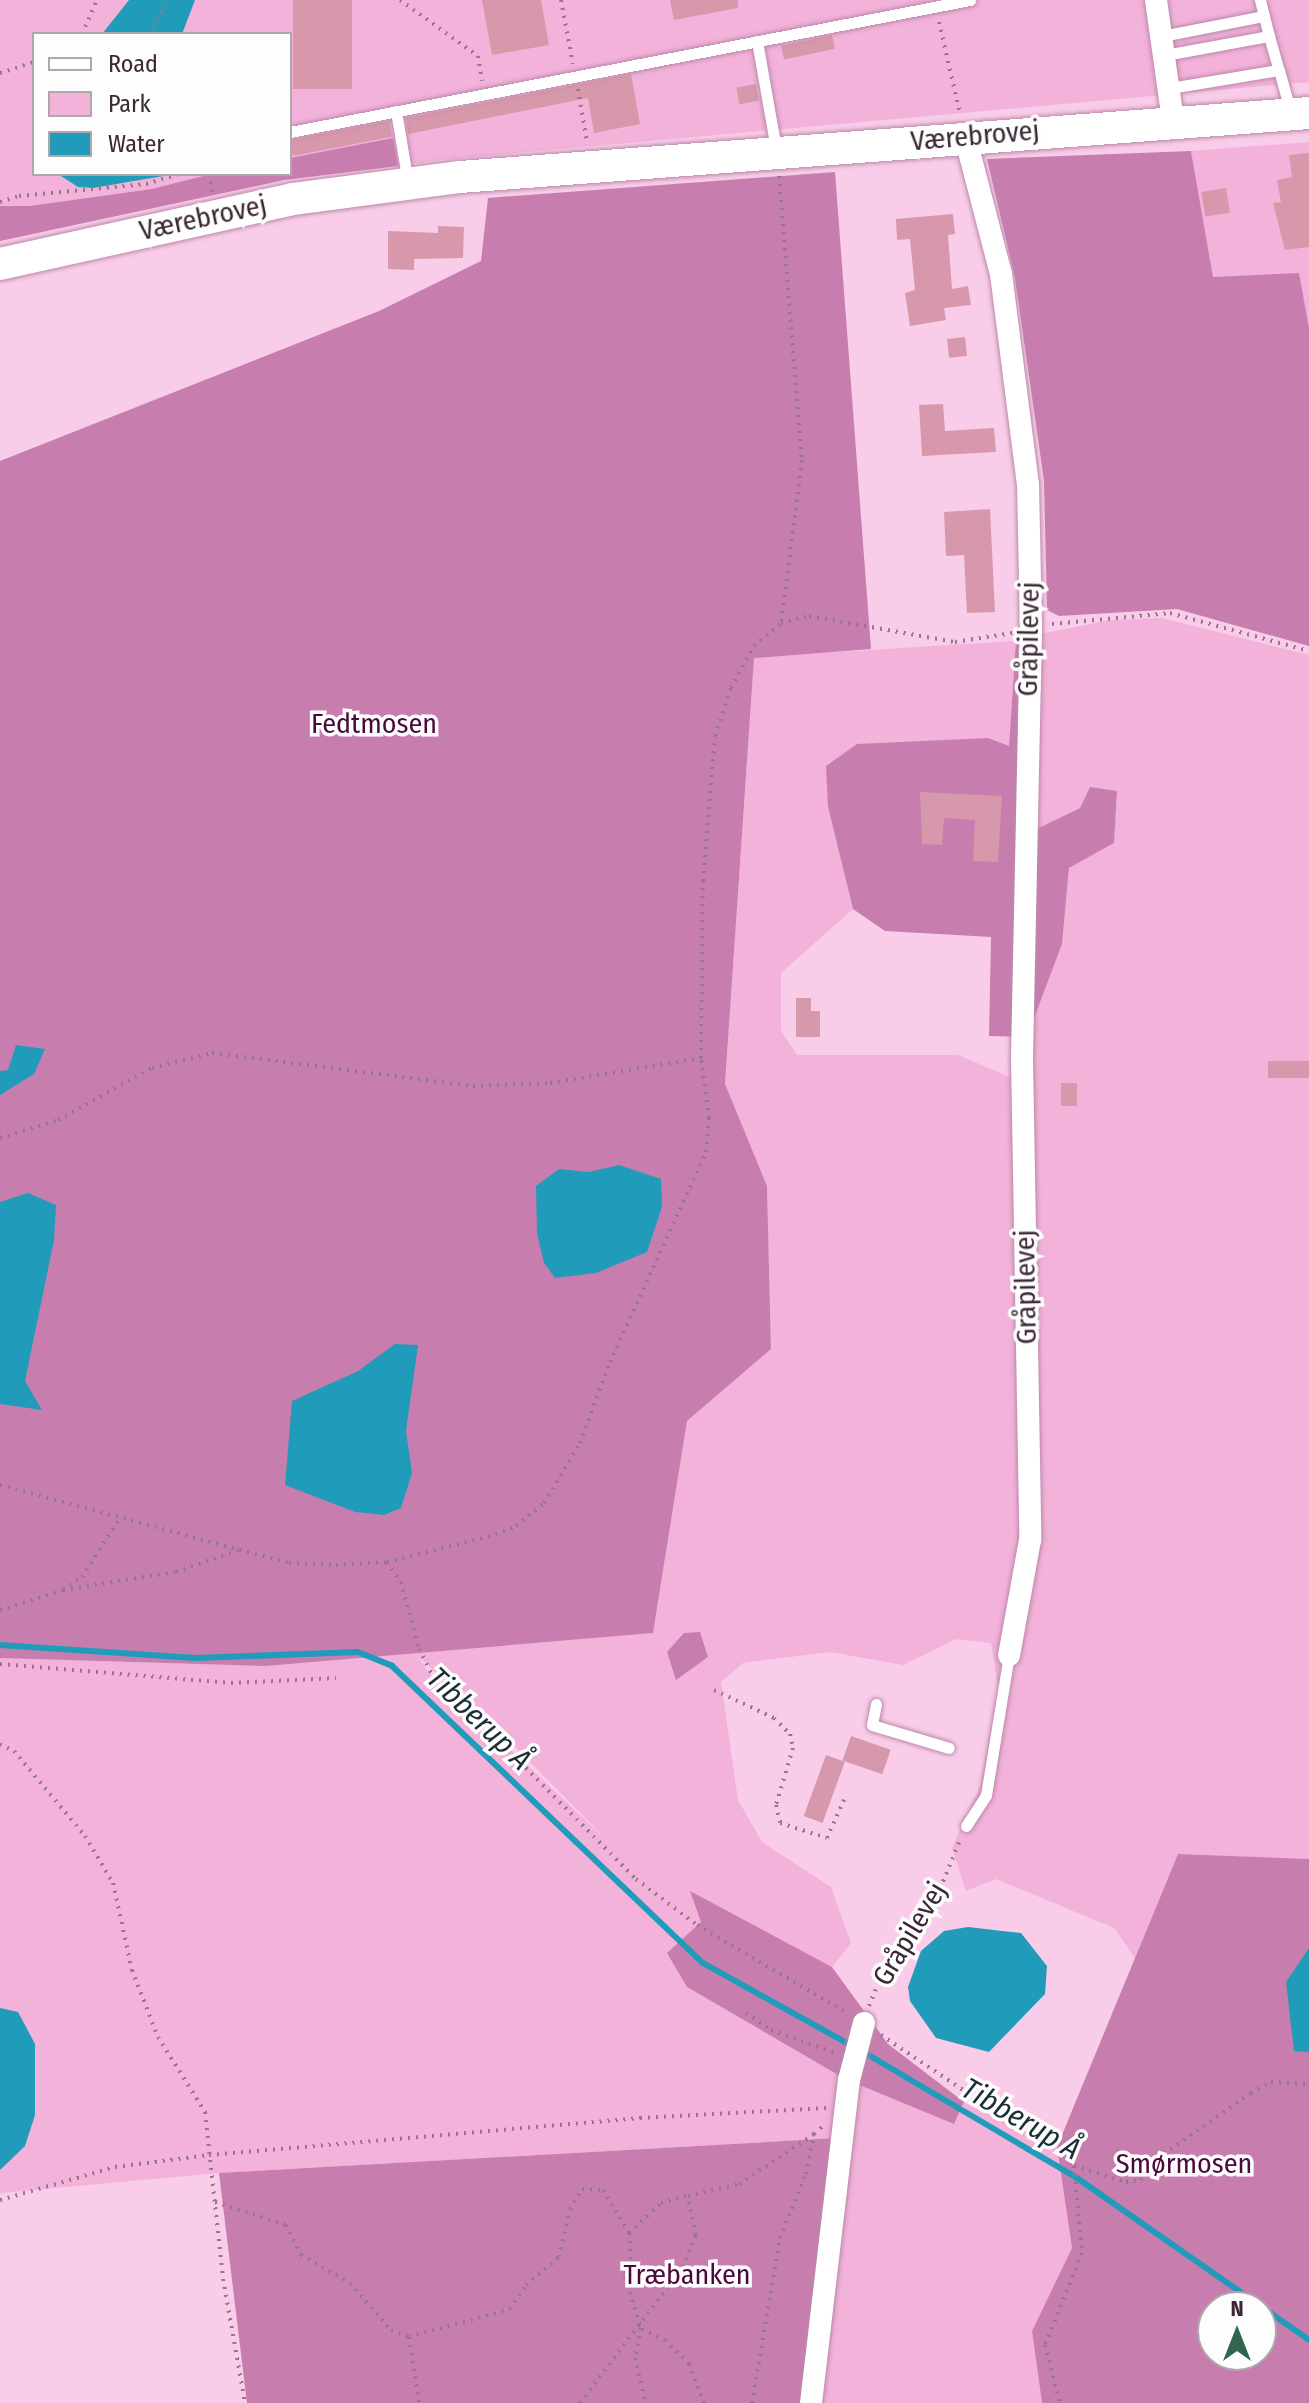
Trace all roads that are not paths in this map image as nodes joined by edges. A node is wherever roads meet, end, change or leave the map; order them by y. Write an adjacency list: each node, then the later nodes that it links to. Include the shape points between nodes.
1 (970, 0): 6 (lane)
2 (1260, 0): 4 (lane)
3 (1161, 1): 7 (street)
4 (1264, 16): 5 (lane); 7 (lane)
5 (1269, 36): 7 (lane); 8 (lane)
6 (757, 41): 10 (lane); 15 (lane)
7 (1164, 46): 9 (street)
8 (1279, 70): 9 (lane); 11 (lane)
9 (1170, 88): 12 (street)
10 (396, 111): 13 (lane); 16 (lane)
11 (1300, 114): 12 (street, Værebrovej)
12 (1173, 121): 14 (street, Værebrovej)
13 (292, 132)
14 (965, 136): 15 (street, Værebrovej); 18 (street, Gråpilevej, via 1001,274 1028,484 1031,627 1022,1058 1030,1540)
15 (777, 153): 16 (street, Værebrovej)
16 (408, 183): 17 (street, Værebrovej, via 293,199)
17 (0, 264)
18 (1009, 1655): 21 (lane, Gråpilevej, via 986,1795)
19 (876, 1704): 20 (lane, via 872,1725)
20 (949, 1748)
21 (966, 1826)
22 (864, 2023): 23 (street, via 846,2107)
23 (811, 2403)

